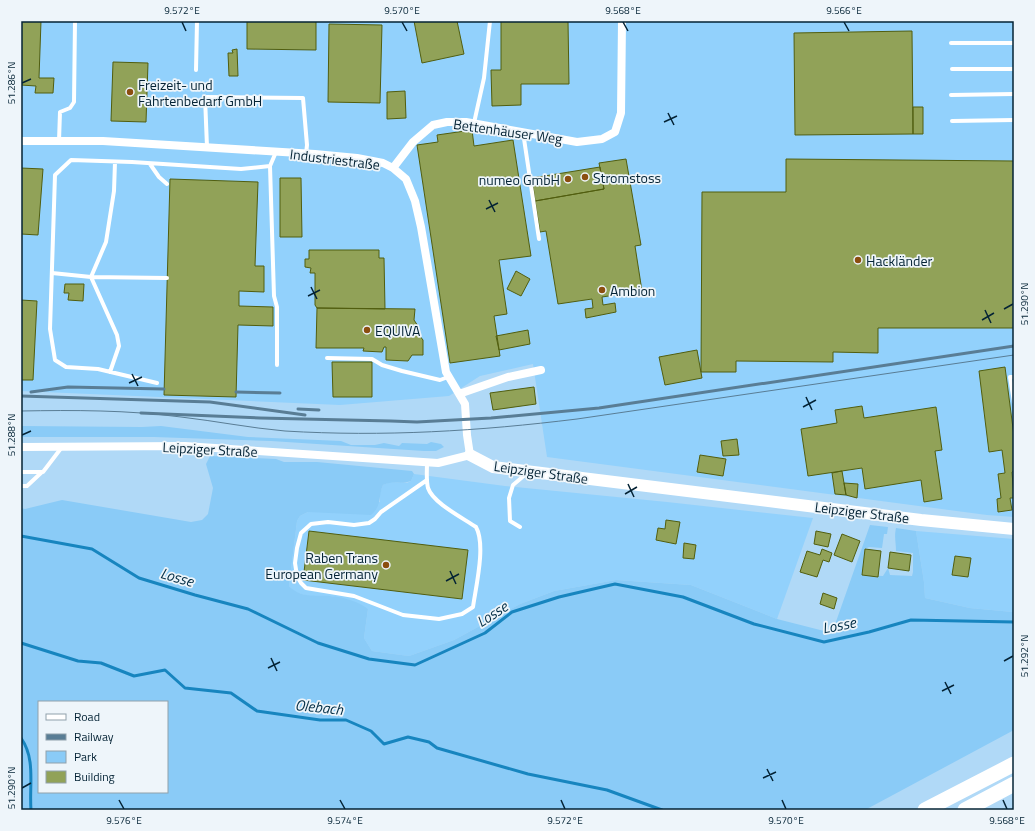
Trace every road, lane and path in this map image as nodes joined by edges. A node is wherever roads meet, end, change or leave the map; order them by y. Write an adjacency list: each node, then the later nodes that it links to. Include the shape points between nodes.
1 (75, 21): 17 (lane, via 74,102 70,108 60,112)
2 (197, 21): 9 (lane)
3 (490, 21): 14 (lane, via 484,78)
4 (622, 21): 15 (street, Bettenhäuser Weg, via 621,113 615,132 602,139 577,142)
5 (951, 43): 6 (lane)
6 (1014, 43)
7 (1014, 68): 8 (lane)
8 (952, 69)
9 (196, 70)
10 (1014, 94): 11 (lane)
11 (951, 95)
12 (1014, 120): 13 (lane)
13 (952, 121)
14 (474, 123): 15 (street, Bettenhäuser Weg); 24 (street, Bettenhäuser Weg, via 447,122 433,125 413,142)
15 (523, 132): 26 (lane)
16 (21, 141): 17 (street, Industriestraße)
17 (59, 141): 18 (street, Industriestraße, via 103,141)
18 (206, 148): 19 (street, Industriestraße); 20 (lane, via 205,98 303,98)
19 (276, 152): 20 (street, Industriestraße); 23 (lane)
20 (306, 154): 24 (street, Industriestraße, via 358,158 383,163)
21 (115, 162): 22 (lane); 27 (lane, via 71,160 55,175); 28 (lane, via 114,191 106,242)
22 (150, 164): 23 (lane, via 241,170); 25 (lane, via 159,178)
23 (270, 166): 31 (lane, via 274,296 277,306)
24 (393, 168): 34 (street, Industriestraße, via 406,179 416,201 446,372)
25 (167, 184)
26 (538, 239)
27 (52, 274): 28 (lane); 33 (lane, via 50,329 55,360 66,367)
28 (91, 277): 29 (lane); 33 (lane, via 117,335 119,346)
29 (167, 278)
30 (328, 358): 34 (lane, via 372,359 408,373 440,380)
31 (277, 365)
32 (541, 370): 37 (street, via 508,377)
33 (110, 372): 36 (lane)
34 (449, 376): 37 (street, Industriestraße)
35 (1014, 377): 38 (lane, via 1010,378)
36 (157, 382)
37 (459, 394): 41 (street, Industriestraße, via 465,404)
38 (1014, 402)
39 (21, 447): 40 (street, Leipziger Straße)
40 (62, 447): 42 (street, Leipziger Straße, via 185,446); 44 (lane)
41 (470, 455): 42 (street, Leipziger Straße, via 438,463); 45 (street, Leipziger Straße, via 493,467)
42 (426, 463): 46 (lane)
43 (21, 472): 44 (lane)
44 (42, 472): 47 (lane, via 27,486)
45 (530, 472): 48 (lane, via 513,485 509,498 510,521); 49 (street, Leipziger Straße)
46 (427, 480): 46 (lane, via 431,494 476,527 479,533 480,551 473,607 462,614 439,619 403,615 354,596 306,588 301,583 295,563 297,548 301,533 311,524 369,523)
47 (21, 486)
48 (520, 527)
49 (1014, 529)
50 (1014, 764): 52 (highway)
51 (1014, 784): 53 (highway)
52 (925, 810)
53 (966, 810)

